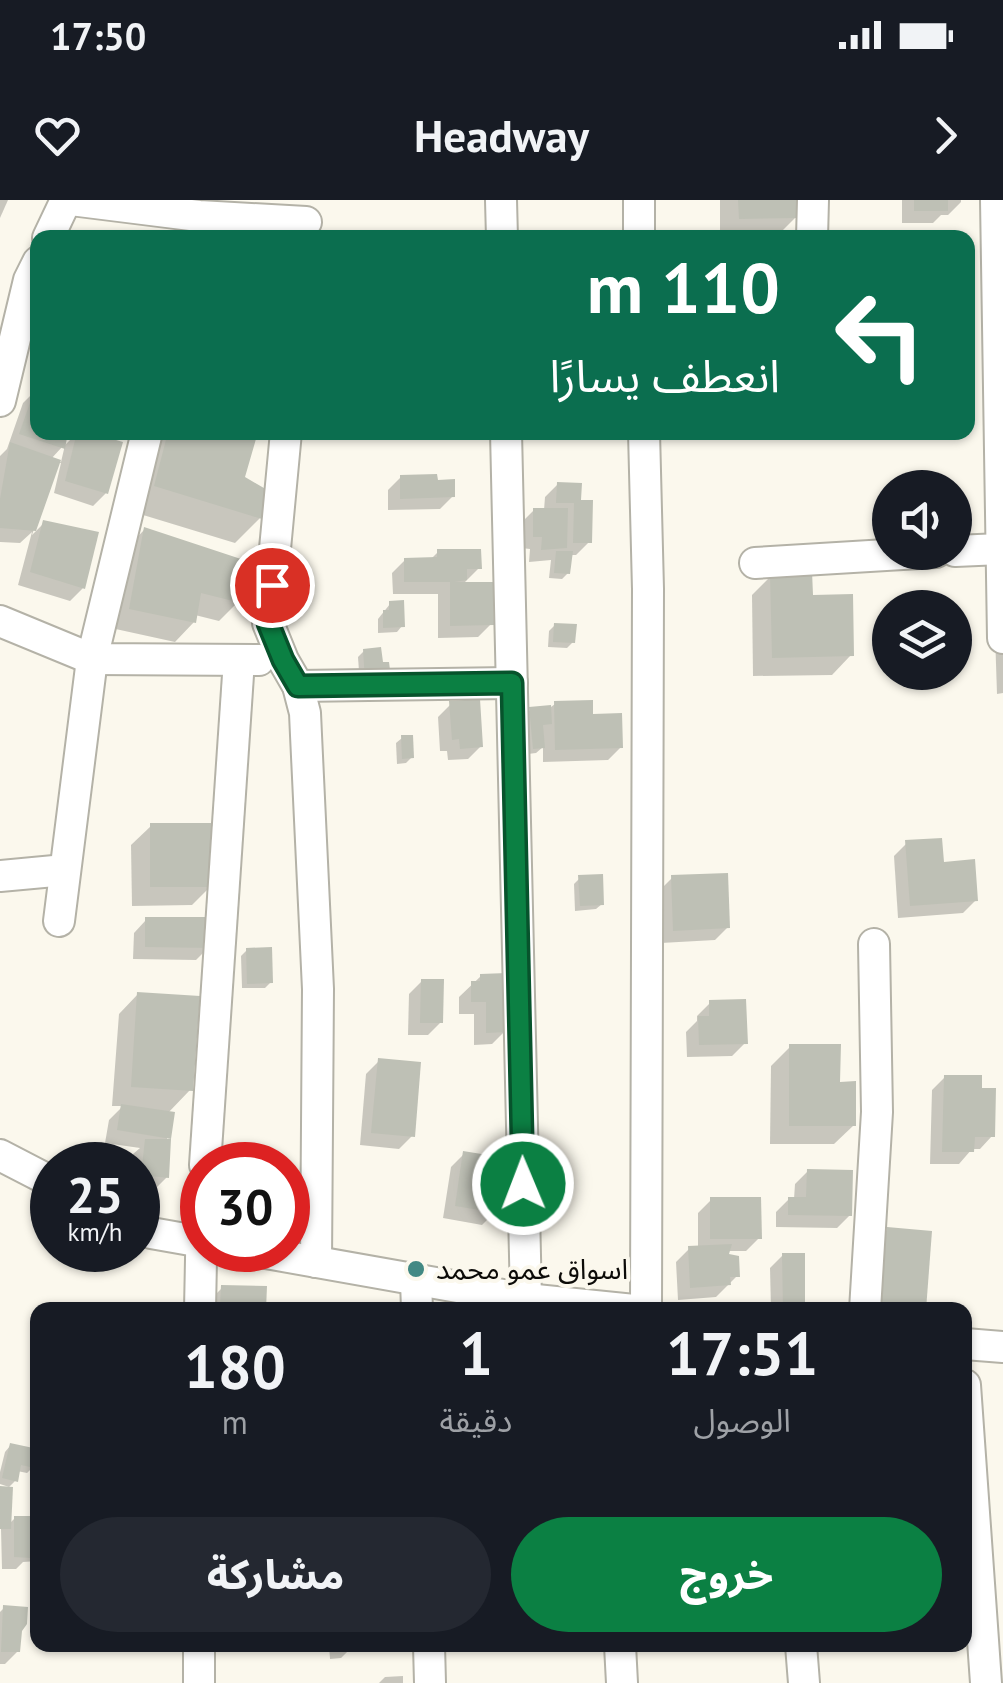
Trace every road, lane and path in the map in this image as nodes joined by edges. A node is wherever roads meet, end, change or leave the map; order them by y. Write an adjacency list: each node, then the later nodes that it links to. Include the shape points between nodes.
1 (68, 200): 6 (street); 9 (street)
2 (501, 200): 10 (street)
3 (638, 200): 11 (street)
4 (814, 200): 12 (street)
5 (996, 200): 19 (street)
6 (130, 204): 8 (street)
7 (308, 220): 8 (street)
8 (196, 227)
9 (52, 230)
10 (502, 230)
11 (640, 230)
12 (812, 230)
13 (30, 278): 14 (street)
14 (0, 400)
15 (144, 440): 26 (street)
16 (285, 440): 28 (street, via 268,623)
17 (506, 440): 29 (street)
18 (644, 440): 44 (street)
19 (1001, 476): 20 (street)
20 (1001, 549): 21 (street); 25 (street)
21 (972, 550)
22 (872, 556): 23 (street)
23 (755, 563)
24 (0, 620): 26 (street)
25 (1003, 638)
26 (92, 659): 27 (street); 30 (street)
27 (239, 660): 28 (street); 34 (street)
28 (291, 673): 29 (street); 38 (street, via 306,735 318,989)
29 (512, 683): 41 (street)
30 (65, 870): 31 (street); 32 (street)
31 (0, 876)
32 (59, 921)
33 (874, 944): 45 (street, via 877,1112)
34 (208, 1142)
35 (0, 1155): 36 (street)
36 (30, 1171)
37 (310, 1261): 38 (street)
38 (316, 1262): 40 (street)
39 (201, 1272): 42 (street)
40 (416, 1295): 41 (street)
41 (526, 1299): 43 (street)
42 (200, 1302)
43 (551, 1302)
44 (646, 1302)
45 (865, 1302)
46 (972, 1345): 47 (street)
47 (1003, 1348)
48 (972, 1484): 57 (street)
49 (199, 1652): 53 (street)
50 (428, 1652): 54 (street)
51 (620, 1652): 55 (street)
52 (802, 1652): 56 (street)
53 (199, 1683)
54 (430, 1683)
55 (622, 1683)
56 (804, 1683)
57 (986, 1683)

